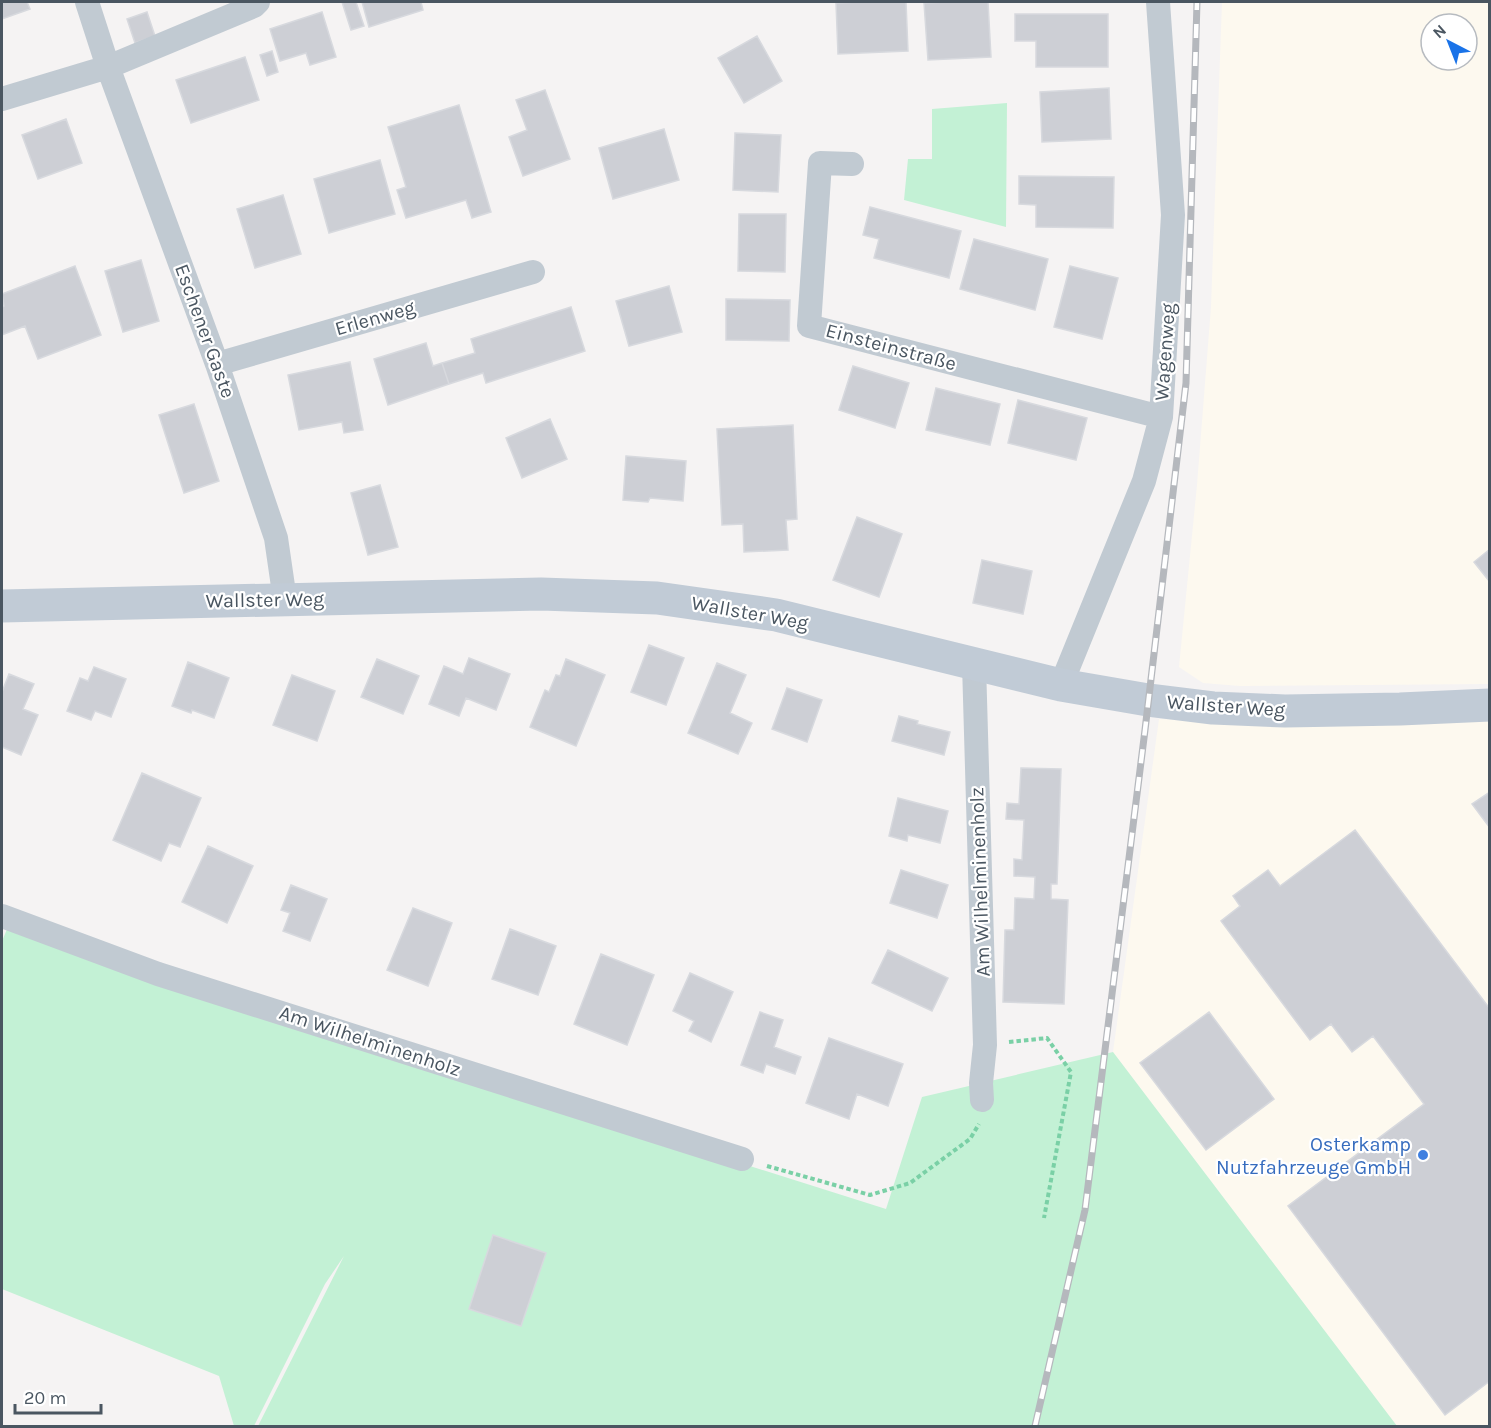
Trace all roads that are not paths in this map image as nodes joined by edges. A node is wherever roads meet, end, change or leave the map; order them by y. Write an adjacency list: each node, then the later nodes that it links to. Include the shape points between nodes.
1 (87, 2): 4 (street, Eschener Gaste)
2 (1158, 2): 9 (street, Wagenweg, via 1173,215)
3 (255, 3): 4 (street)
4 (108, 67): 5 (street); 8 (street, Eschener Gaste)
5 (2, 99)
6 (852, 164): 9 (street, Einsteinstraße, via 820,163 809,326)
7 (533, 272): 8 (street, Erlenweg)
8 (217, 364): 10 (street, Eschener Gaste, via 276,538)
9 (1161, 417): 13 (street, Wagenweg, via 1144,481)
10 (285, 600): 11 (street, Wallster Weg); 12 (street, Wallster Weg, via 541,594 657,598 776,615)
11 (2, 606)
12 (974, 664): 13 (street, Wallster Weg); 16 (street, Am Wilhelminenholz, via 985,1045)
13 (1061, 686): 14 (street, Wallster Weg, via 1213,708 1285,711)
14 (1490, 705)
15 (2, 916): 17 (street, Am Wilhelminenholz, via 158,974)
16 (982, 1100)
17 (742, 1159)

